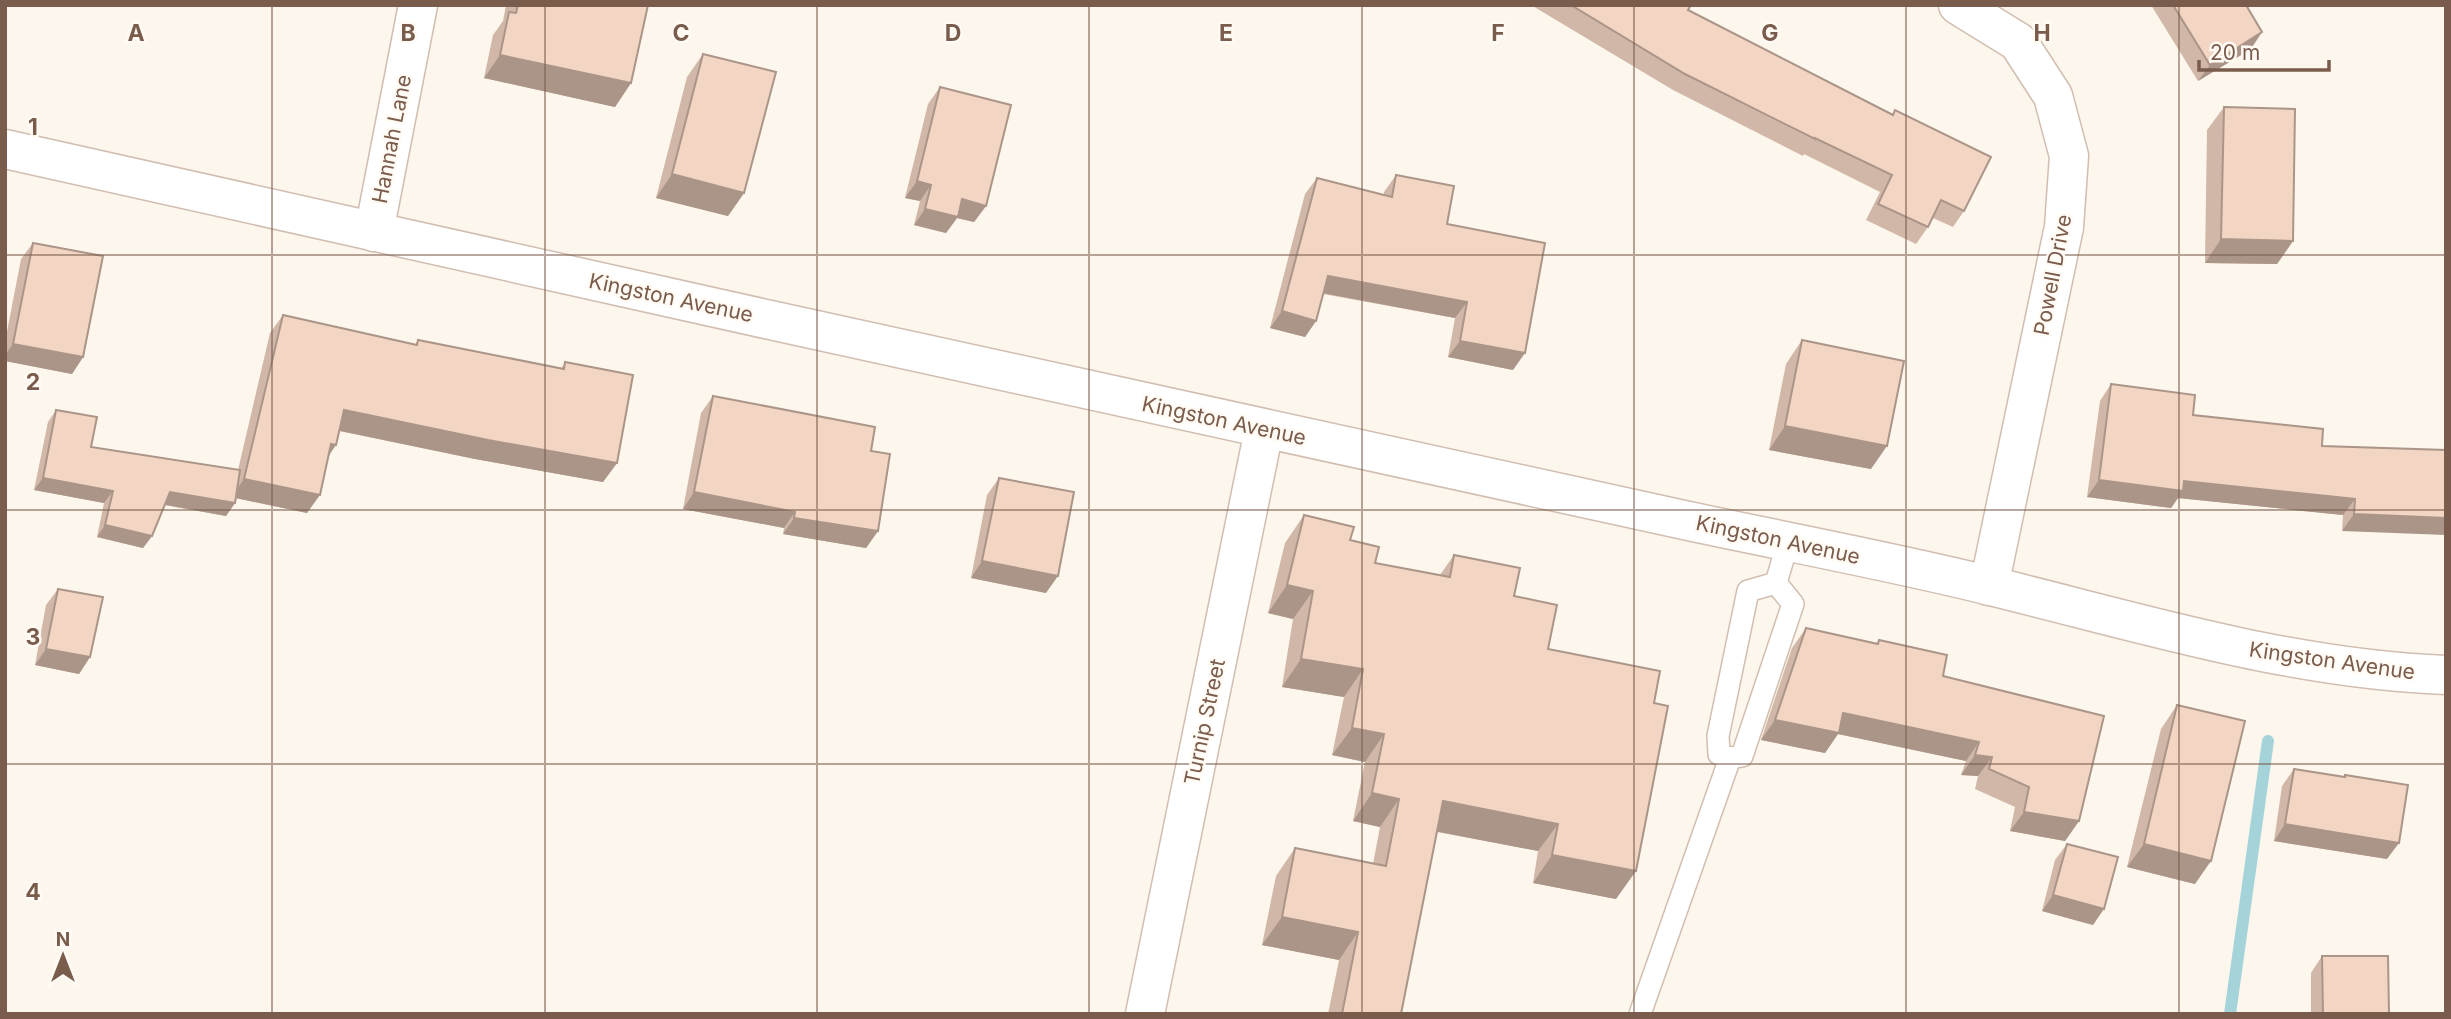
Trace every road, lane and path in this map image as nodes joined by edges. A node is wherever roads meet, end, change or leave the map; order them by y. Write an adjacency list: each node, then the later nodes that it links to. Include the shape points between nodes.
1 (418, 5): 4 (street, Hannah Lane)
2 (1958, 5): 8 (street, Powell Drive, via 2018,42 2053,96 2068,156 2064,227)
3 (5, 149): 4 (street, Kingston Avenue)
4 (374, 232): 5 (street, Kingston Avenue)
5 (1264, 430): 6 (street, Kingston Avenue); 11 (street, Turnip Street)
6 (1788, 542): 7 (lane); 8 (street, Kingston Avenue)
7 (1776, 583): 10 (lane, via 1793,604 1742,756); 10 (lane, via 1748,591 1718,736 1720,754)
8 (1989, 586): 9 (street, Kingston Avenue, via 2185,637 2300,660)
9 (2446, 675)
10 (1730, 758): 12 (lane)
11 (1145, 1014)
12 (1640, 1014)

